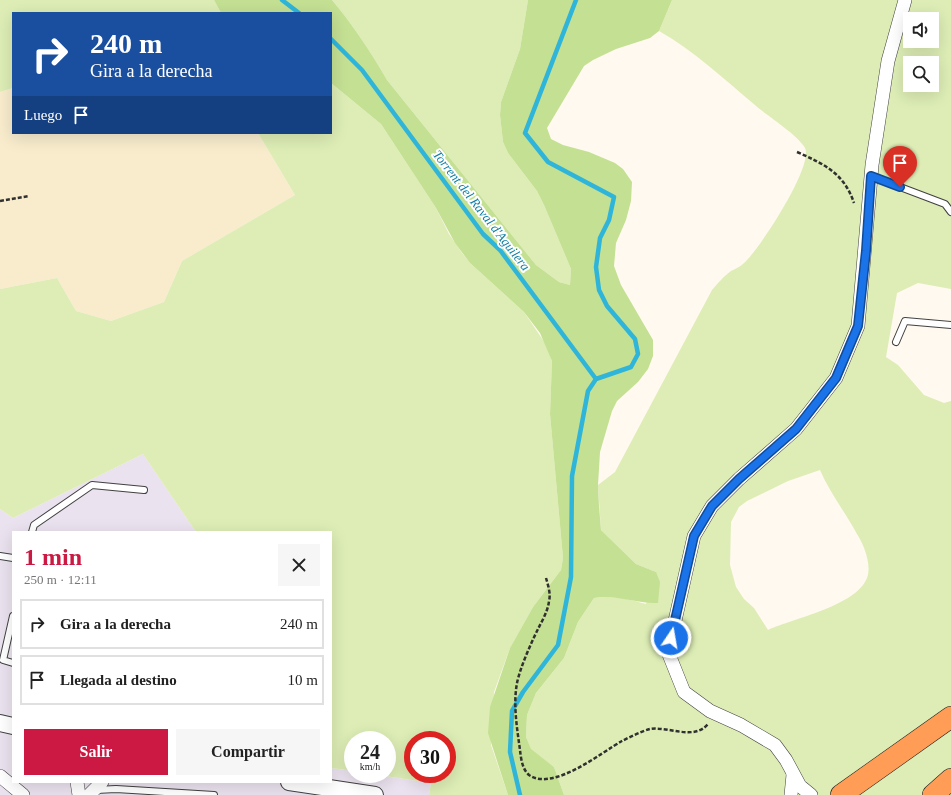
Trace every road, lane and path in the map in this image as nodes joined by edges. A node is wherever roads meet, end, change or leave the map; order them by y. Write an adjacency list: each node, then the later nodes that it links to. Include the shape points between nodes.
1 (906, 0): 3 (street, via 888,61)
2 (797, 152): 6 (path, via 836,173 850,192)
3 (871, 176): 7 (lane, via 945,204); 19 (street, via 858,326 836,378 796,429 712,506 694,536 668,652 684,692)
4 (29, 196): 5 (path)
5 (0, 201)
6 (855, 205)
7 (951, 212)
8 (951, 324): 9 (lane, via 905,321)
9 (896, 342)
10 (144, 490): 11 (lane, via 92,485 34,525)
11 (32, 531)
12 (0, 556): 13 (lane)
13 (12, 558)
14 (546, 578): 19 (path, via 550,601 529,647 517,683 517,732 523,766 528,774 546,779 569,773 650,729 670,729 679,732 699,730 707,726)
15 (12, 620): 17 (lane)
16 (0, 636): 17 (lane)
17 (8, 638): 18 (lane, via 3,660)
18 (12, 663)
19 (715, 713): 21 (street, via 775,745)
20 (951, 717): 33 (highway)
21 (793, 775): 31 (street); 32 (street, via 800,786)
22 (0, 776): 27 (street)
23 (951, 779): 34 (highway)
24 (77, 783): 28 (street)
25 (296, 783): 30 (street)
26 (94, 789): 29 (lane)
27 (24, 795)
28 (79, 795)
29 (214, 795)
30 (375, 795)
31 (791, 795)
32 (811, 795)
33 (842, 795)
34 (933, 795)

